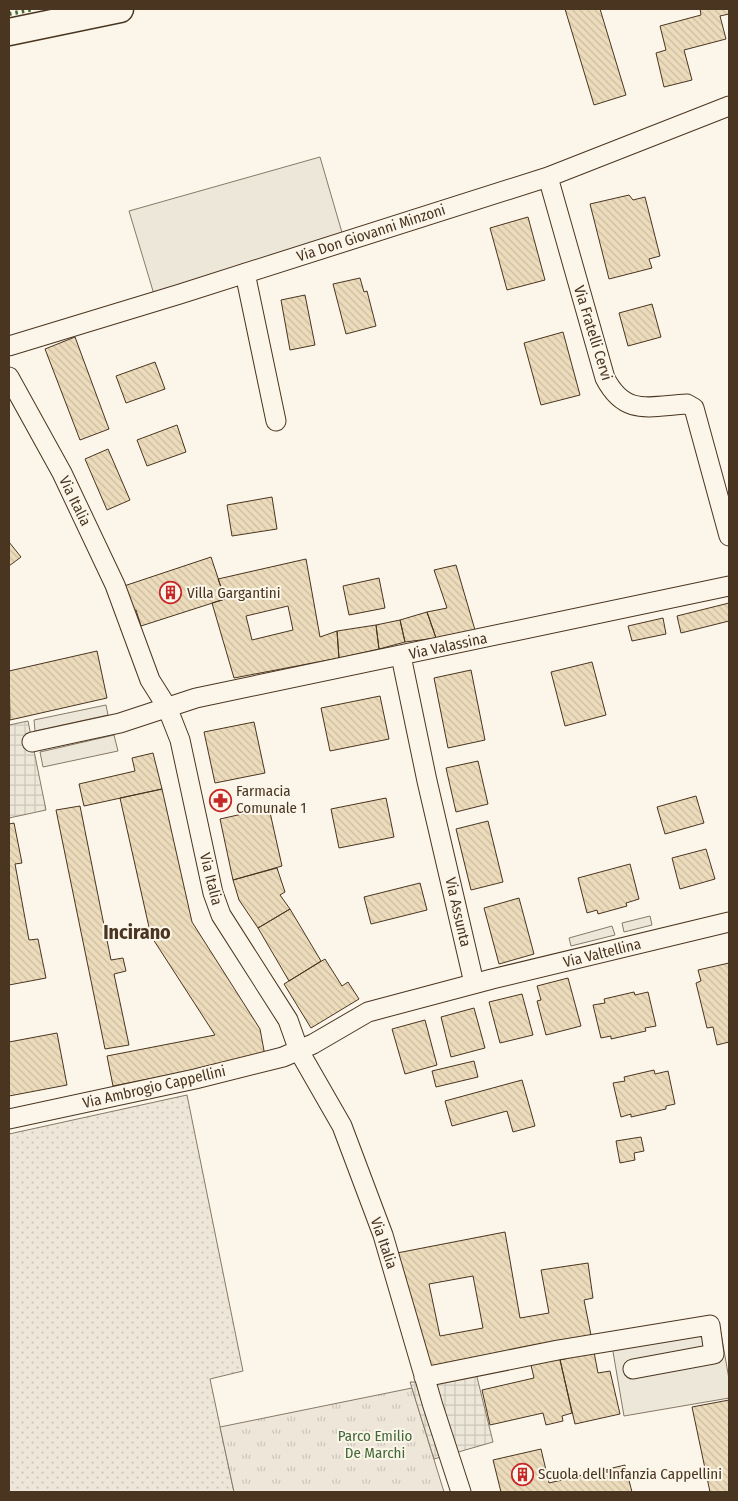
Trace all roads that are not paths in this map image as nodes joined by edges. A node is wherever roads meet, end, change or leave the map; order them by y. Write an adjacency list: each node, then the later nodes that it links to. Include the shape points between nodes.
1 (120, 9): 2 (street)
2 (9, 32)
3 (729, 106): 4 (street, Via Don Giovanni Minzoni)
4 (548, 176): 5 (street, Via Don Giovanni Minzoni); 9 (street, Via Fratelli Cervi, via 602,372 625,404 687,404 694,408)
5 (245, 274): 6 (street, Via Don Giovanni Minzoni); 8 (street)
6 (9, 346)
7 (9, 377): 12 (street, Via Italia, via 62,473 115,585 150,680)
8 (276, 420)
9 (729, 536)
10 (729, 586): 11 (street, Via Valassina)
11 (402, 656): 12 (street, Via Valassina, via 196,698); 15 (street, Via Assunta)
12 (167, 707): 13 (street, Via Valassina, via 120,723); 16 (street, Via Italia, via 180,740 213,893 221,916 288,1020)
13 (32, 742)
14 (729, 922): 15 (street, Via Valtellina)
15 (474, 983): 16 (street, via 368,1012)
16 (299, 1051): 17 (street, Via Ambrogio Cappellini, via 283,1058 195,1079); 19 (street, Via Italia, via 342,1126 383,1235)
17 (9, 1119)
18 (633, 1370): 19 (street, via 714,1354 710,1325 567,1348)
19 (424, 1377): 20 (street, Via Italia)
20 (461, 1492)

